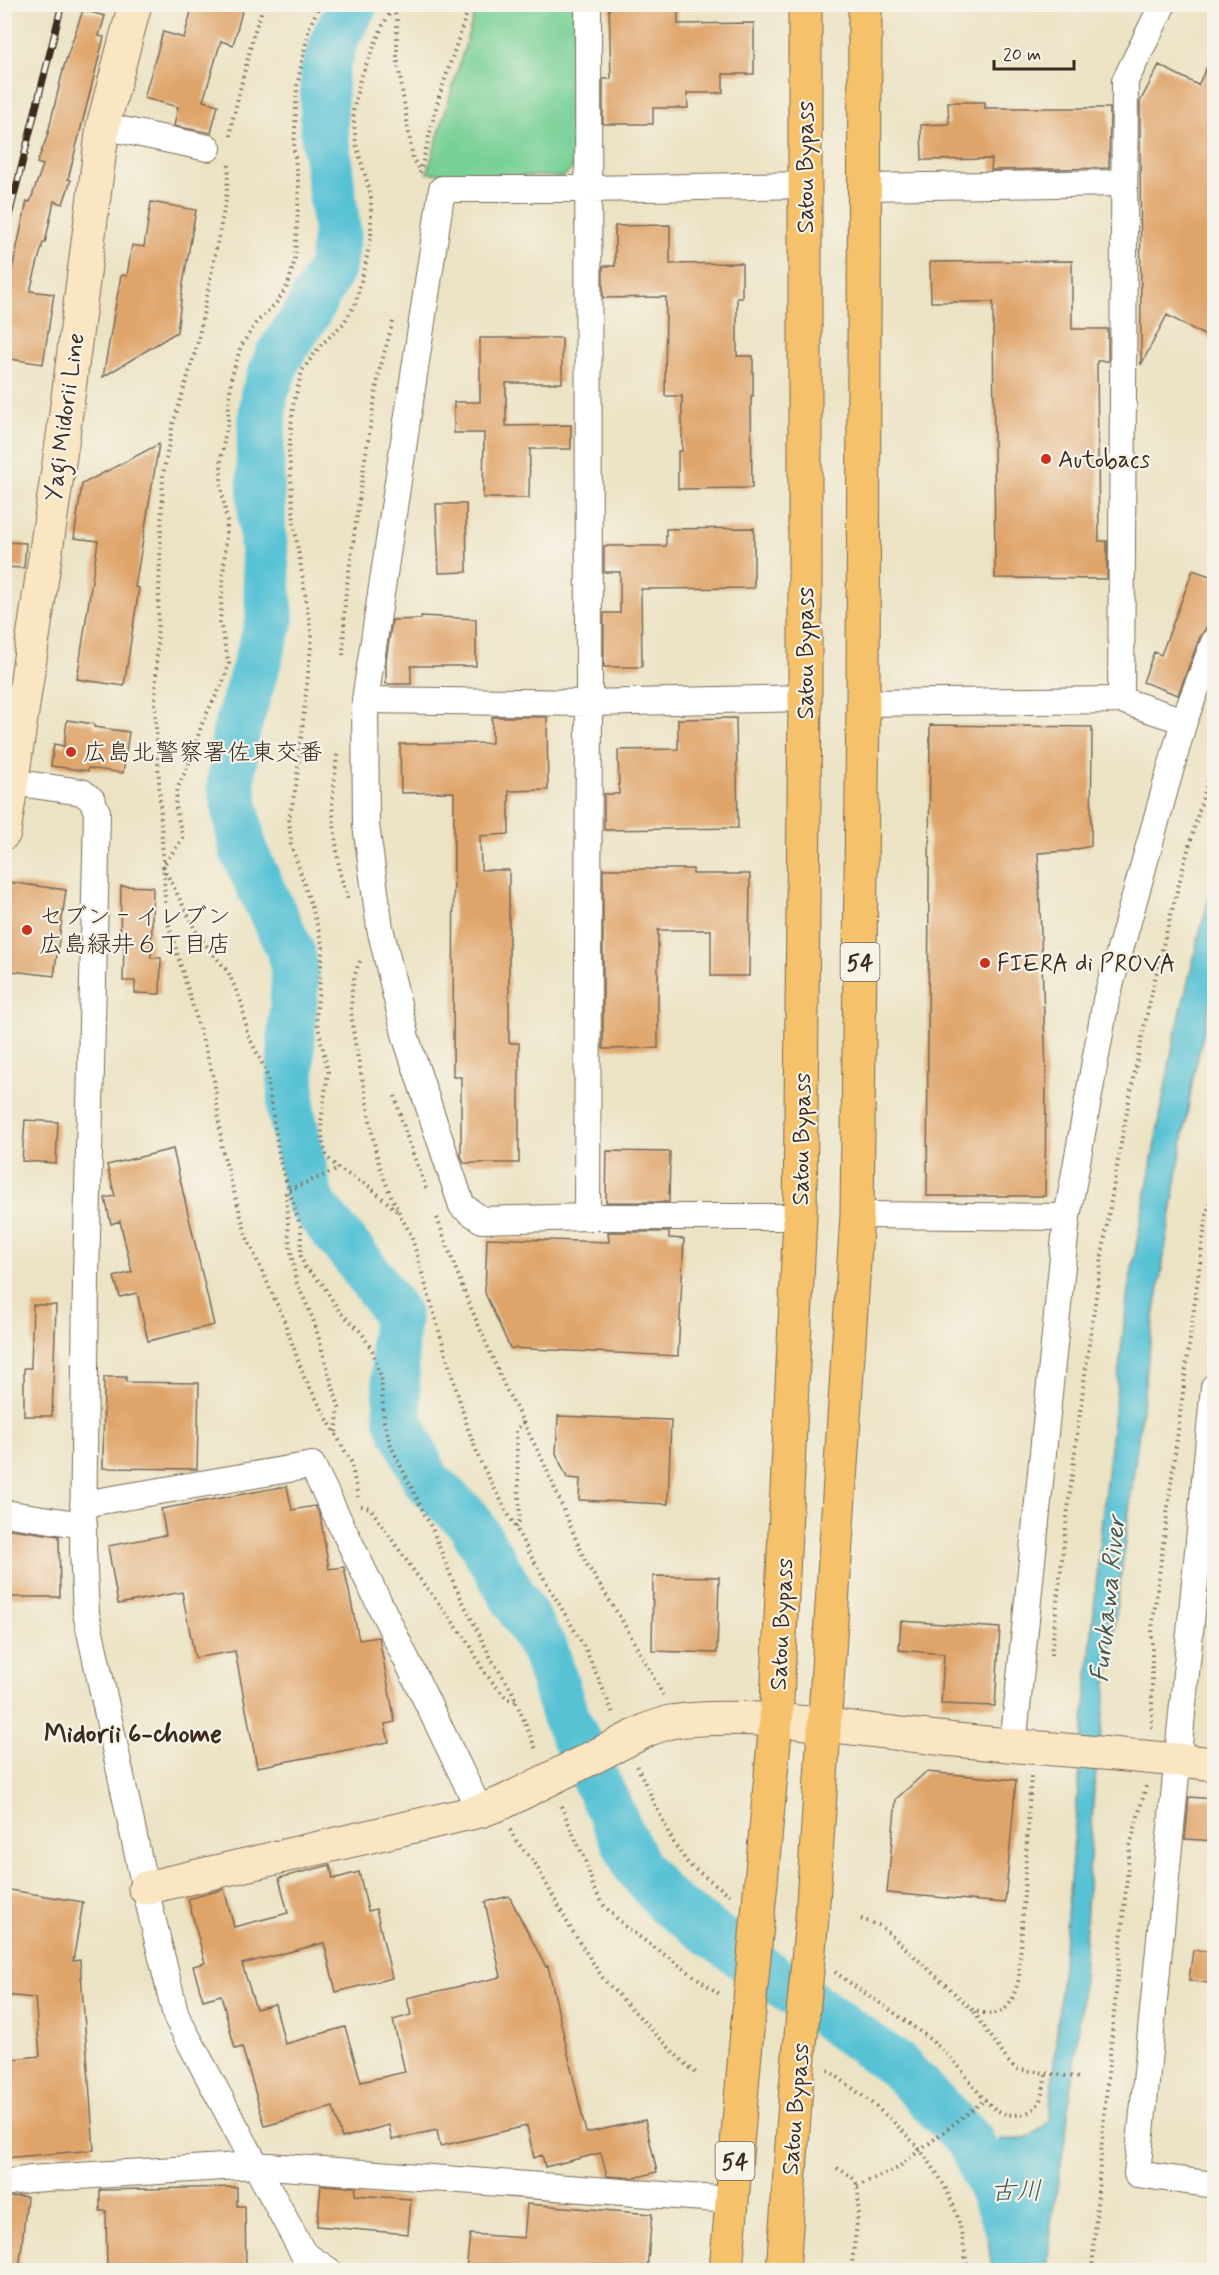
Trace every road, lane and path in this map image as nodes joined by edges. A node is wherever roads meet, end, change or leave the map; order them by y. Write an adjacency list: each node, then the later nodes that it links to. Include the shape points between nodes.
1 (135, 4): 10 (street, Yagi Midorii Line)
2 (264, 4): 11 (path)
3 (320, 4): 31 (path, via 309,28 297,86 296,259 283,293 241,346 231,379 221,459 227,522 220,622 229,664 178,787 176,805 183,838)
4 (470, 4): 12 (path, via 438,100)
5 (588, 4): 17 (street)
6 (805, 4): 15 (highway, Satou Bypass / 54)
7 (865, 4): 16 (highway, Satou Bypass / 54)
8 (1163, 4): 14 (street, via 1125,81)
9 (394, 6): 12 (path, via 397,57 413,160); 35 (path, via 360,79 353,112 356,144 371,195 371,234 365,267 355,304 344,323 302,371 293,406 289,451 294,524 312,637 289,819 298,873 323,947 316,1017 328,1072 321,1122 327,1157)
10 (103, 126): 11 (street); 29 (street, Yagi Midorii Line, via 63,436)
11 (223, 150): 31 (path, via 226,200 197,346 172,428 163,475 155,706)
12 (421, 170): 13 (path)
13 (419, 178)
14 (1124, 183): 16 (street); 23 (street)
15 (805, 185): 17 (street); 21 (highway, Satou Bypass / 54)
16 (863, 187): 25 (highway, Satou Bypass / 54)
17 (588, 189): 22 (street, via 442,189); 24 (street)
18 (396, 311): 20 (path, via 379,372 363,472 345,599)
19 (1215, 642): 26 (street)
20 (343, 656)
21 (805, 698): 24 (street); 43 (highway, Satou Bypass / 54)
22 (365, 700): 24 (street); 42 (street, via 366,825 380,928 406,1038 462,1206 482,1220)
23 (1121, 700): 25 (street); 26 (street)
24 (589, 703): 42 (street)
25 (863, 703): 41 (highway, Satou Bypass / 54)
26 (1184, 721): 44 (street, via 1106,1000)
27 (338, 748): 32 (path, via 332,805 339,870)
28 (1215, 760): 53 (path, via 1161,955 1128,1105 1080,1418)
29 (11, 782): 30 (street, Yagi Midorii Line); 50 (street, via 82,792 98,812)
30 (4, 833)
31 (163, 866): 37 (path, via 198,935 228,972 242,1004 247,1033 266,1071); 47 (path, via 166,916 214,1078 222,1149 247,1238 282,1315 304,1377)
32 (349, 902)
33 (365, 966): 40 (path, via 363,955 354,974 351,1004 356,1046 379,1163)
34 (394, 1092): 38 (path)
35 (339, 1169): 37 (path); 40 (path, via 370,1187)
36 (1215, 1176): 60 (path, via 1204,1232 1152,1629)
37 (288, 1190): 47 (path, via 289,1240 296,1281 313,1319 339,1407); 54 (path, via 301,1228 305,1267 361,1332 373,1352 381,1377 384,1420 391,1446 455,1586)
38 (430, 1198)
39 (434, 1209): 46 (path, via 465,1294)
40 (398, 1212): 52 (path, via 411,1235 477,1453)
41 (857, 1215): 44 (street); 58 (highway, Satou Bypass / 54)
42 (587, 1217): 43 (street)
43 (800, 1217): 56 (highway, Satou Bypass / 54)
44 (1067, 1217): 59 (street)
45 (1215, 1387): 62 (street)
46 (523, 1422): 52 (path, via 516,1431 520,1520); 55 (path, via 586,1563 623,1622)
47 (336, 1433): 48 (path, via 351,1462)
48 (360, 1506): 51 (path); 54 (path, via 370,1508 469,1643 484,1672 507,1698)
49 (4, 1513): 50 (street)
50 (84, 1515): 66 (street, via 312,1465); 67 (street, via 86,1612)
51 (364, 1517)
52 (515, 1527): 57 (path, via 586,1650)
53 (1051, 1659)
54 (516, 1701): 61 (path)
55 (669, 1713): 56 (street); 66 (street, bridge, via 649,1729)
56 (776, 1721): 58 (street); 68 (highway, Satou Bypass / 54)
57 (618, 1723)
58 (825, 1726): 59 (street); 87 (highway, Satou Bypass / 54, bridge)
59 (1030, 1754): 60 (street); 72 (path, via 1018,1978 1013,2000 1004,2011 991,2015)
60 (1147, 1757): 62 (street); 90 (path, via 1130,1846)
61 (540, 1758)
62 (1176, 1760): 63 (street); 82 (street, via 1137,2174)
63 (1215, 1764)
64 (636, 1765): 68 (path, via 673,1842 689,1865)
65 (559, 1801): 71 (path, via 605,1907 627,1928)
66 (497, 1812): 67 (street); 74 (path, via 536,1865 604,1980)
67 (145, 1888): 79 (street, via 176,2016)
68 (748, 1891): 84 (highway, Satou Bypass / 54, bridge, via 745,2052)
69 (861, 1919): 72 (path, via 881,1926)
70 (828, 1967): 77 (path, via 928,2038)
71 (723, 1997)
72 (974, 2011): 75 (path, via 1016,2069)
73 (820, 2065): 78 (path, via 879,2107)
74 (696, 2073)
75 (1046, 2073): 76 (path); 77 (path, via 1040,2104 1031,2111 1006,2114)
76 (1081, 2078)
77 (986, 2099): 78 (path)
78 (921, 2151): 83 (path, via 896,2169); 89 (path, via 956,2212)
79 (255, 2166): 81 (street); 84 (street); 85 (street, via 303,2253)
80 (837, 2169): 83 (path, via 851,2176)
81 (4, 2183)
82 (1215, 2185)
83 (857, 2186): 88 (path)
84 (731, 2200): 86 (highway, Satou Bypass / 54)
85 (328, 2271)
86 (726, 2271)
87 (783, 2271)
88 (852, 2271)
89 (968, 2271)
90 (1092, 2271)

